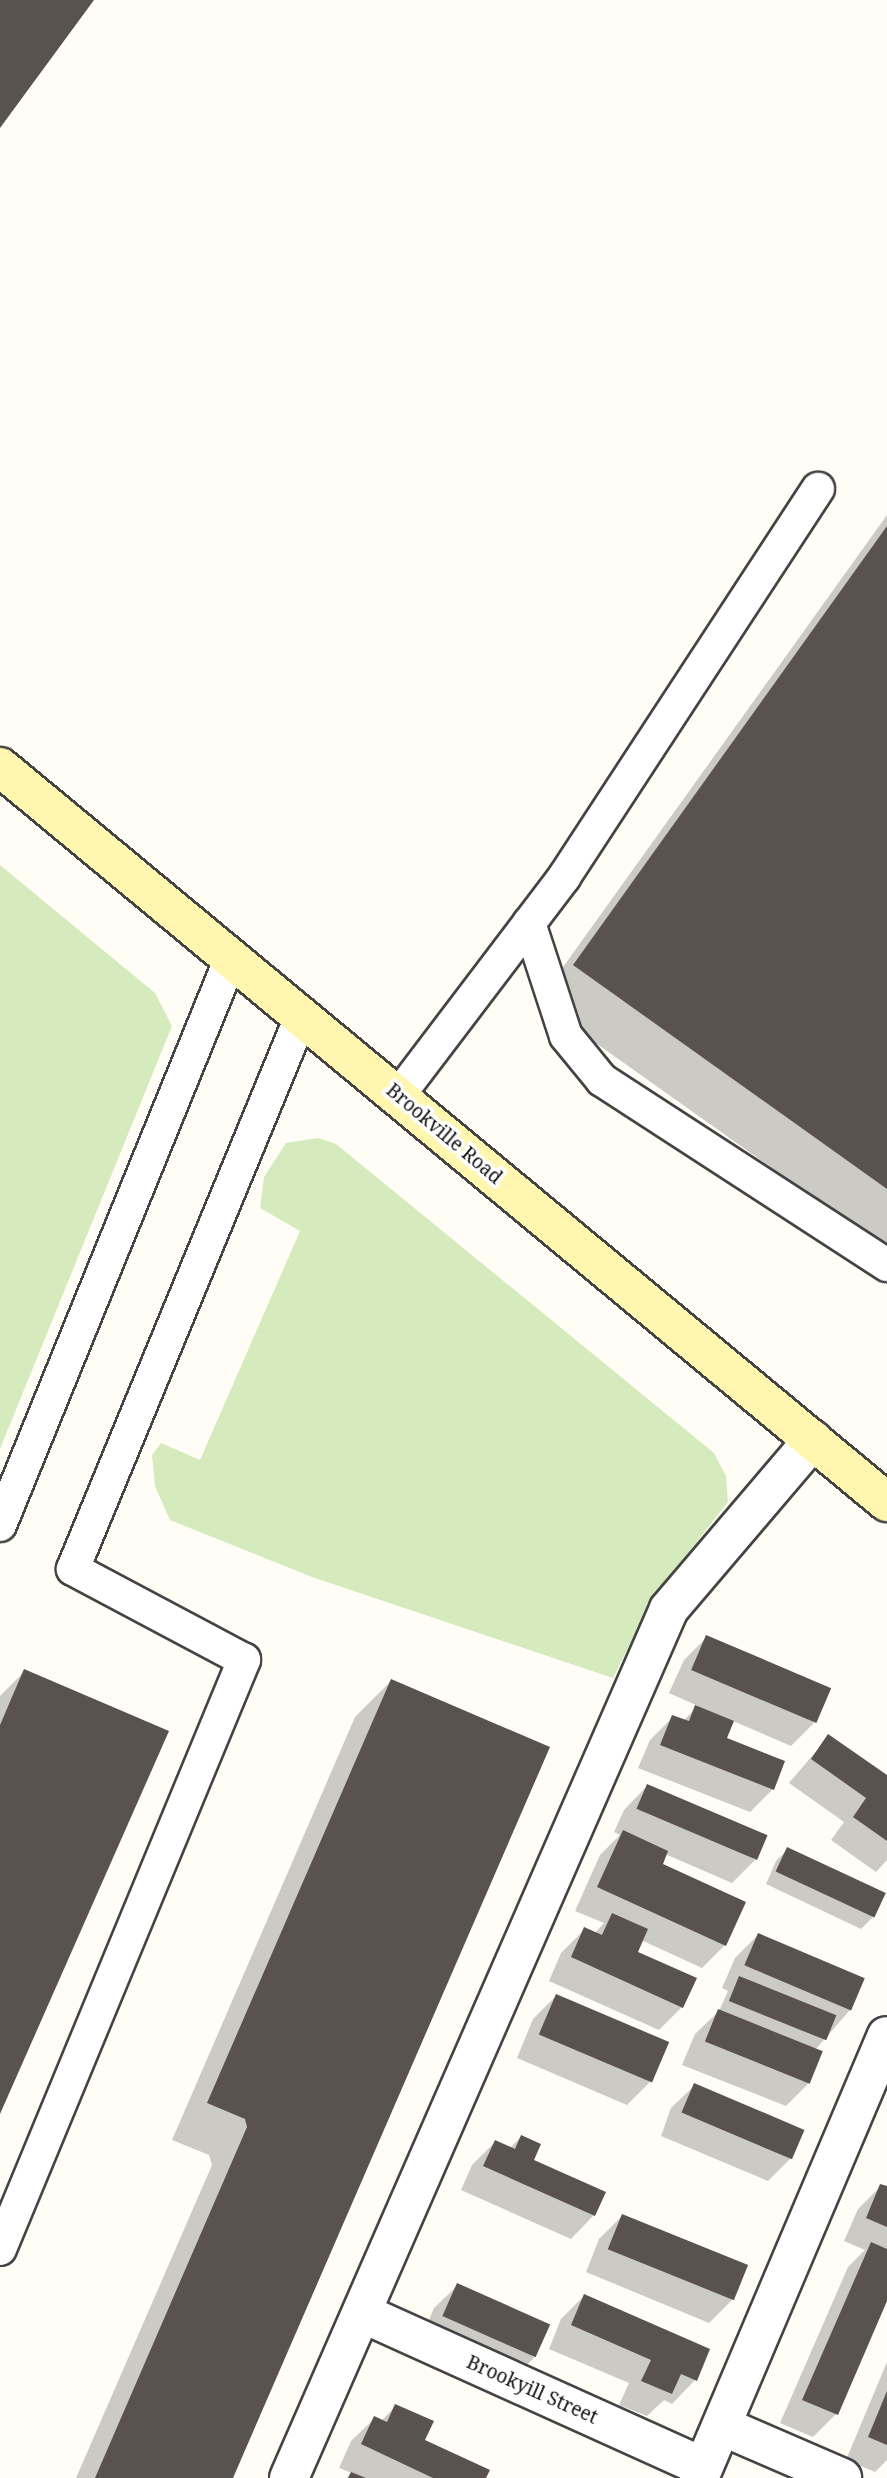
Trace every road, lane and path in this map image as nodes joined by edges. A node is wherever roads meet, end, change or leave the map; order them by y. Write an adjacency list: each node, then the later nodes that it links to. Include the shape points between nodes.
1 (818, 489): 3 (lane, via 564,877)
2 (0, 767): 4 (main road, Brookville Road)
3 (529, 923): 6 (lane); 7 (lane, via 566,1036 602,1080)
4 (231, 958): 5 (main road, Brookville Road); 10 (lane)
5 (301, 1017): 6 (main road, Brookville Road); 12 (lane, via 74,1569 244,1660)
6 (398, 1096): 8 (main road, Brookville Road)
7 (887, 1265)
8 (813, 1440): 9 (main road, Brookville Road); 13 (street, via 668,1609)
9 (887, 1502)
10 (0, 1525)
11 (887, 2036): 14 (street)
12 (0, 2249)
13 (362, 2313): 15 (street, Brookyill Street); 16 (street)
14 (722, 2426): 15 (street); 17 (street)
15 (701, 2473)
16 (289, 2478)
17 (842, 2478)

